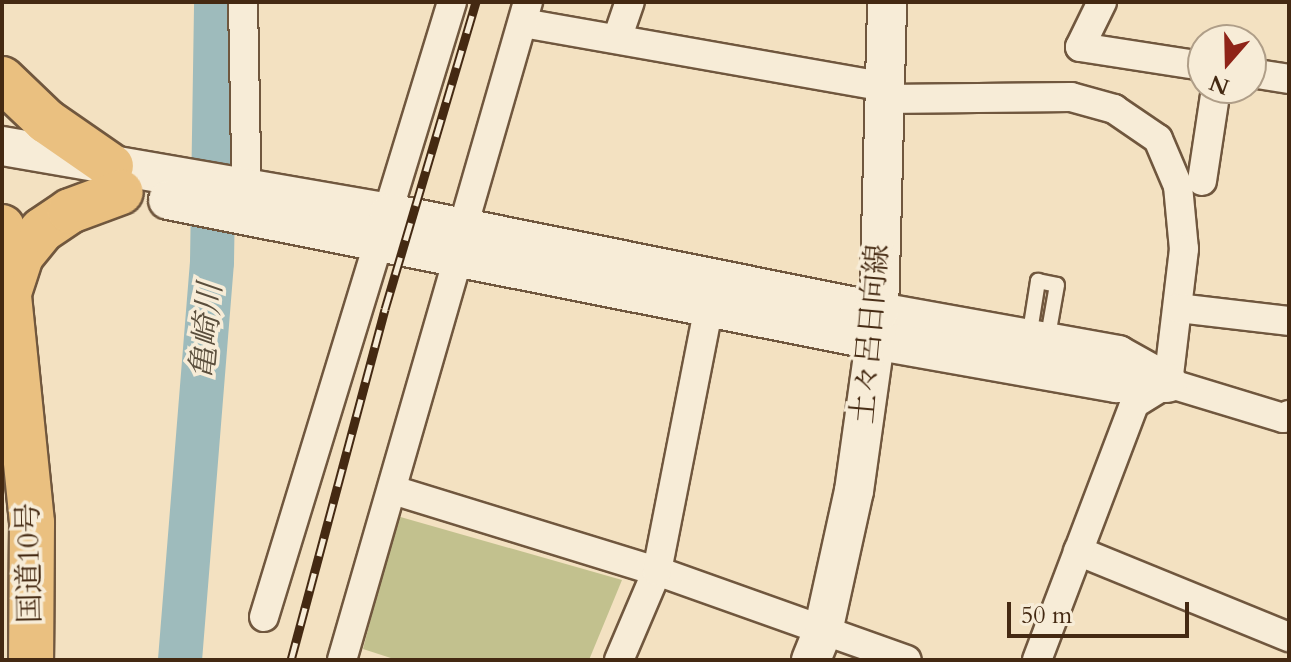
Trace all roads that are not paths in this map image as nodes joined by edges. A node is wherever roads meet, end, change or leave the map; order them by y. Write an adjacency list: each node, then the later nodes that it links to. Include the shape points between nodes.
1 (243, 2): 18 (street)
2 (452, 2): 19 (street)
3 (630, 2): 7 (street)
4 (887, 2): 12 (street, 土々呂日向線)
5 (1102, 2): 8 (street, via 1080,47)
6 (525, 12): 7 (street); 21 (street)
7 (617, 39): 12 (street)
8 (1187, 64)
9 (1267, 76): 11 (street)
10 (2, 79): 16 (highway)
11 (1289, 79)
12 (885, 93): 24 (street, via 1071,97 1114,109 1158,139 1178,186 1184,249); 26 (street, 土々呂日向線)
13 (1214, 104): 17 (street)
14 (2, 146): 16 (street)
15 (2, 171): 16 (street)
16 (116, 179): 18 (street); 22 (highway, via 42,230 21,256)
17 (1202, 181)
18 (247, 201): 19 (street)
19 (385, 226): 21 (street); 32 (street)
20 (2, 227): 22 (highway, 国道10号)
21 (461, 242): 23 (street); 29 (street)
22 (9, 293): 35 (highway, 国道10号, via 32,523)
23 (711, 293): 26 (street); 31 (street)
24 (1178, 308): 25 (street); 27 (street)
25 (1289, 321)
26 (876, 326): 27 (street, via 1035,355 1116,383); 34 (street, 土々呂日向線, via 854,491)
27 (1168, 383): 28 (street, via 1283,418); 30 (street, via 1134,404)
28 (1289, 415)
29 (393, 490): 31 (street); 36 (street)
30 (1078, 551): 33 (street); 39 (street)
31 (657, 571): 34 (street); 37 (street)
32 (264, 617)
33 (1289, 637)
34 (818, 643): 38 (street)
35 (31, 660)
36 (342, 660)
37 (619, 660)
38 (907, 660)
39 (1037, 660)

